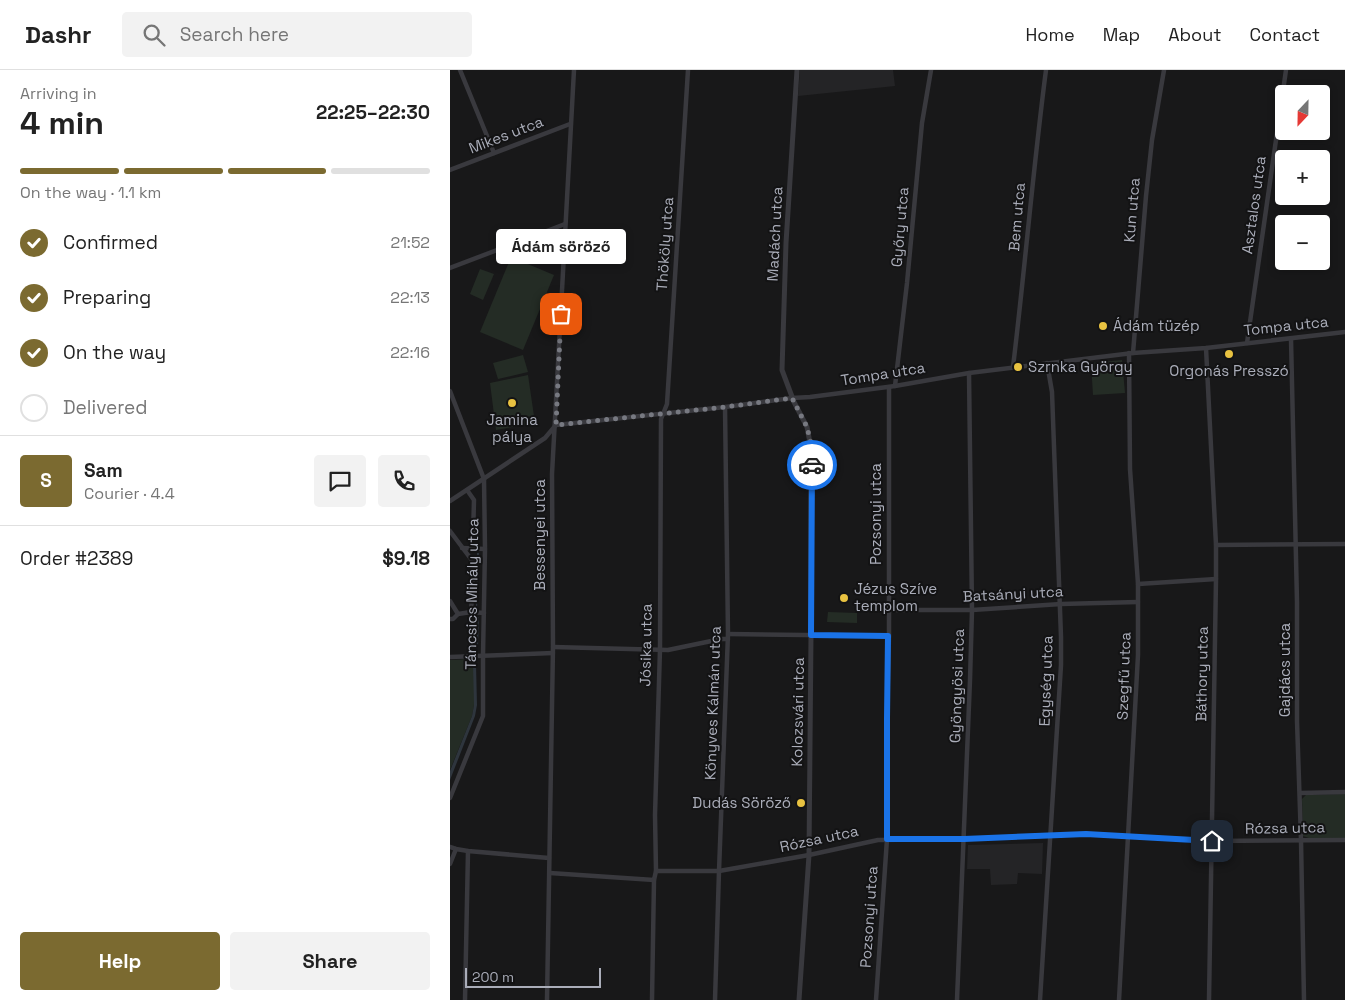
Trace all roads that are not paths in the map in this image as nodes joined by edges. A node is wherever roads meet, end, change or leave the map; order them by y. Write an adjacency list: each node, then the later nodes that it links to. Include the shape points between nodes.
1 (460, 70): 10 (street)
2 (574, 70): 9 (street, Bessenyei utca)
3 (688, 70): 27 (street, Thököly utca)
4 (797, 70): 25 (street, Madách utca, via 782,370)
5 (931, 70): 22 (street, Győry utca, via 922,123)
6 (1046, 70): 20 (street, Bem utca)
7 (1164, 70): 18 (street, Kun utca, via 1152,140)
8 (1286, 70): 16 (street, Asztalos utca)
9 (570, 124): 10 (street, Mikes utca); 12 (street, Bessenyei utca)
10 (494, 153): 11 (street, Mikes utca)
11 (450, 170)
12 (565, 224): 13 (street); 29 (street, Bessenyei utca)
13 (450, 268)
14 (1345, 332): 15 (street, Tompa utca)
15 (1291, 339): 16 (street, Tompa utca); 35 (street, Gajdács utca)
16 (1247, 343): 17 (street, Tompa utca)
17 (1206, 348): 18 (street, Tompa utca); 37 (street, Báthory utca)
18 (1131, 353): 19 (street, Tompa utca); 41 (street, Szegfű utca, via 1130,469)
19 (1047, 363): 20 (street, Tompa utca); 44 (street, Egység utca, via 1052,392)
20 (1013, 367): 21 (street, Tompa utca)
21 (969, 373): 22 (street, Tompa utca); 46 (street, Gyöngyösi utca)
22 (895, 386): 23 (street, Tompa utca)
23 (889, 387): 25 (street, Tompa utca); 45 (street, Pozsonyi utca)
24 (450, 391): 30 (street, Táncsics Mihály utca)
25 (792, 398): 26 (street, Tompa utca); 51 (street, Kolozsvári utca, via 807,427 812,448)
26 (725, 407): 27 (street, Tompa utca); 52 (street, Könyves Kálmán utca)
27 (664, 413): 28 (street, Thököly utca); 29 (street, Tompa utca)
28 (661, 419): 54 (street, Jósika utca)
29 (556, 425): 30 (street, via 545,438); 55 (street, Bessenyei utca, via 552,474)
30 (484, 479): 31 (street); 39 (street, Táncsics Mihály utca)
31 (467, 490): 32 (street); 34 (street, via 474,500)
32 (450, 501)
33 (450, 530): 38 (street)
34 (473, 537)
35 (1295, 544): 36 (street); 37 (street); 59 (street, Gajdács utca)
36 (1345, 544)
37 (1216, 545): 40 (street, Báthory utca)
38 (462, 548): 39 (street); 47 (street, via 474,563)
39 (486, 549): 48 (street, Táncsics Mihály utca)
40 (1216, 579): 41 (street); 67 (street, Báthory utca)
41 (1138, 584): 43 (street, Szegfű utca)
42 (450, 601): 49 (street)
43 (1138, 602): 44 (street, Batsányi utca); 62 (street, Szegfű utca, via 1138,674)
44 (1061, 604): 46 (street, Batsányi utca); 61 (street, Egység utca, via 1061,665)
45 (888, 610): 46 (street, Batsányi utca); 53 (street, Pozsonyi utca)
46 (972, 610): 64 (street, Gyöngyösi utca)
47 (471, 612): 48 (street); 49 (street)
48 (484, 613): 56 (street, Táncsics Mihály utca)
49 (458, 614): 50 (street)
50 (450, 620)
51 (811, 635): 52 (street); 53 (street); 71 (street, Kolozsvári utca)
52 (728, 636): 54 (street); 75 (street, Könyves Kálmán utca)
53 (888, 636): 63 (street, Pozsonyi utca)
54 (660, 649): 55 (street); 74 (street, Jósika utca)
55 (553, 650): 56 (street); 72 (street, Bessenyei utca)
56 (483, 655): 57 (street); 60 (street, Táncsics Mihály utca, via 483,716)
57 (450, 657)
58 (1345, 792): 59 (street)
59 (1300, 793): 65 (street, Gajdács utca)
60 (450, 798)
61 (1050, 835): 62 (street, Rózsa utca); 64 (street, Rózsa utca); 85 (street, Egység utca)
62 (1128, 837): 67 (street, Rózsa utca); 86 (street, Szegfű utca)
63 (887, 839): 64 (street, Rózsa utca); 71 (street, Rózsa utca); 83 (street, Pozsonyi utca)
64 (964, 839): 84 (street, Gyöngyösi utca)
65 (1301, 840): 66 (street, Rózsa utca); 67 (street, Rózsa utca); 88 (street, Gajdács utca)
66 (1345, 840)
67 (1212, 841): 87 (street, Báthory utca)
68 (450, 847): 69 (street)
69 (456, 849): 70 (street); 73 (street)
70 (468, 851): 72 (street); 78 (street)
71 (809, 856): 75 (street, Rózsa utca); 82 (street, Kolozsvári utca)
72 (549, 858): 76 (street, Bessenyei utca)
73 (450, 864)
74 (656, 871): 75 (street, Rózsa utca); 77 (street, Jósika utca)
75 (719, 871): 81 (street, Könyves Kálmán utca)
76 (550, 874): 77 (street); 79 (street, Bessenyei utca)
77 (654, 880): 80 (street)
78 (465, 1000)
79 (547, 1000)
80 (652, 1000)
81 (715, 1000)
82 (799, 1000)
83 (876, 1000)
84 (957, 1000)
85 (1040, 1000)
86 (1119, 1000)
87 (1209, 1000)
88 (1304, 1000)

